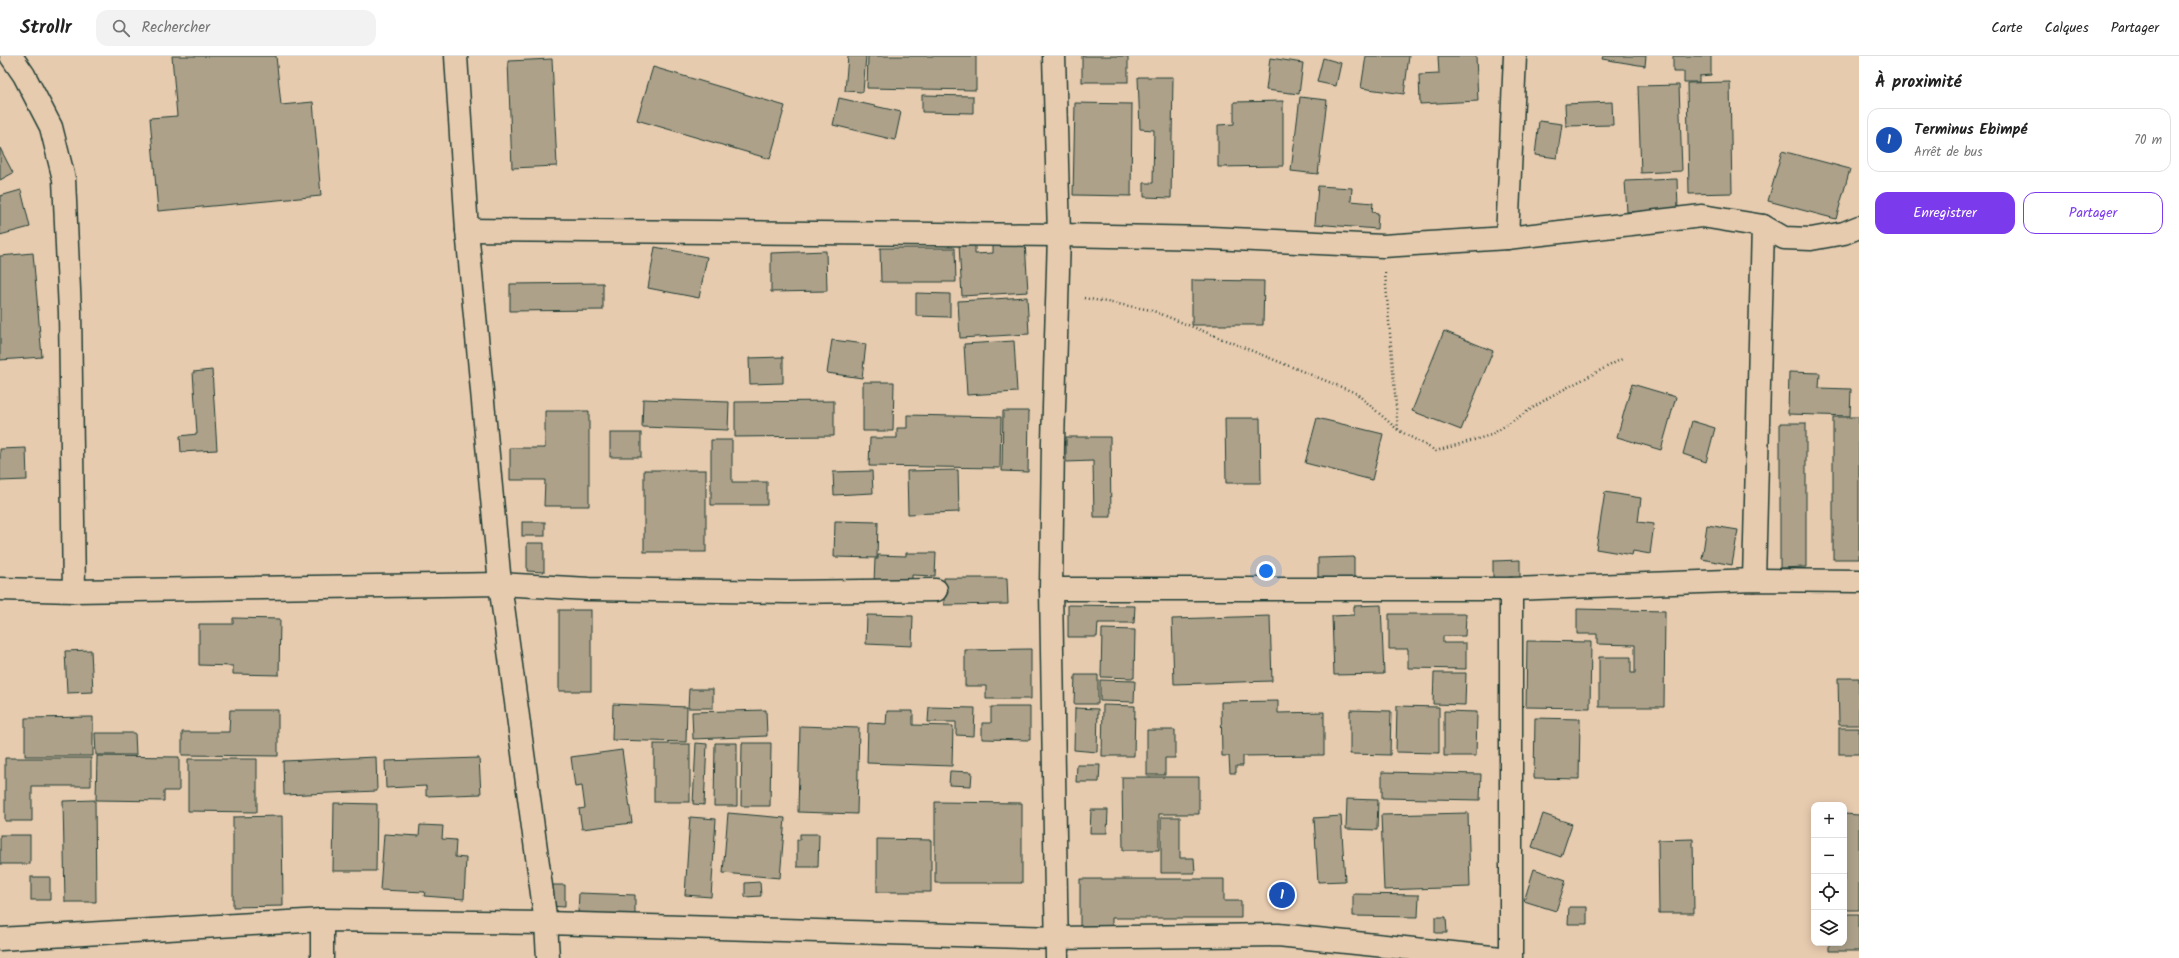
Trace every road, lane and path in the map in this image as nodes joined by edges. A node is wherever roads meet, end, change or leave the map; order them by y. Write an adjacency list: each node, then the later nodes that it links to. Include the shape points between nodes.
1 (11, 56): 21 (street, via 24,75 51,127 64,179 70,312)
2 (456, 56): 7 (street)
3 (1054, 56): 8 (street)
4 (1514, 56): 9 (street)
5 (1763, 226): 6 (street, via 1784,238 1811,239 1844,234); 9 (street, via 1702,216); 14 (street)
6 (1859, 227)
7 (467, 230): 8 (street); 16 (street)
8 (1059, 235): 10 (street, via 1210,238); 11 (street)
9 (1507, 238): 10 (street)
10 (1383, 246): 13 (path)
11 (1058, 294): 13 (path, via 1151,310 1356,393); 18 (street)
12 (1624, 358): 13 (path, via 1551,396 1491,435 1436,451)
13 (1398, 430)
14 (1754, 580): 15 (street); 19 (street)
15 (1859, 581)
16 (500, 584): 20 (street, via 589,589 788,592); 21 (street); 23 (street)
17 (0, 589): 21 (street)
18 (1052, 589): 19 (street); 25 (street)
19 (1511, 589): 29 (street)
20 (936, 590)
21 (74, 591)
22 (322, 920): 23 (street); 24 (street); 26 (street)
23 (546, 923): 25 (street); 27 (street)
24 (0, 939)
25 (1057, 948): 28 (street, via 1278,935)
26 (322, 958)
27 (548, 958)
28 (1501, 958)
29 (1511, 958)

